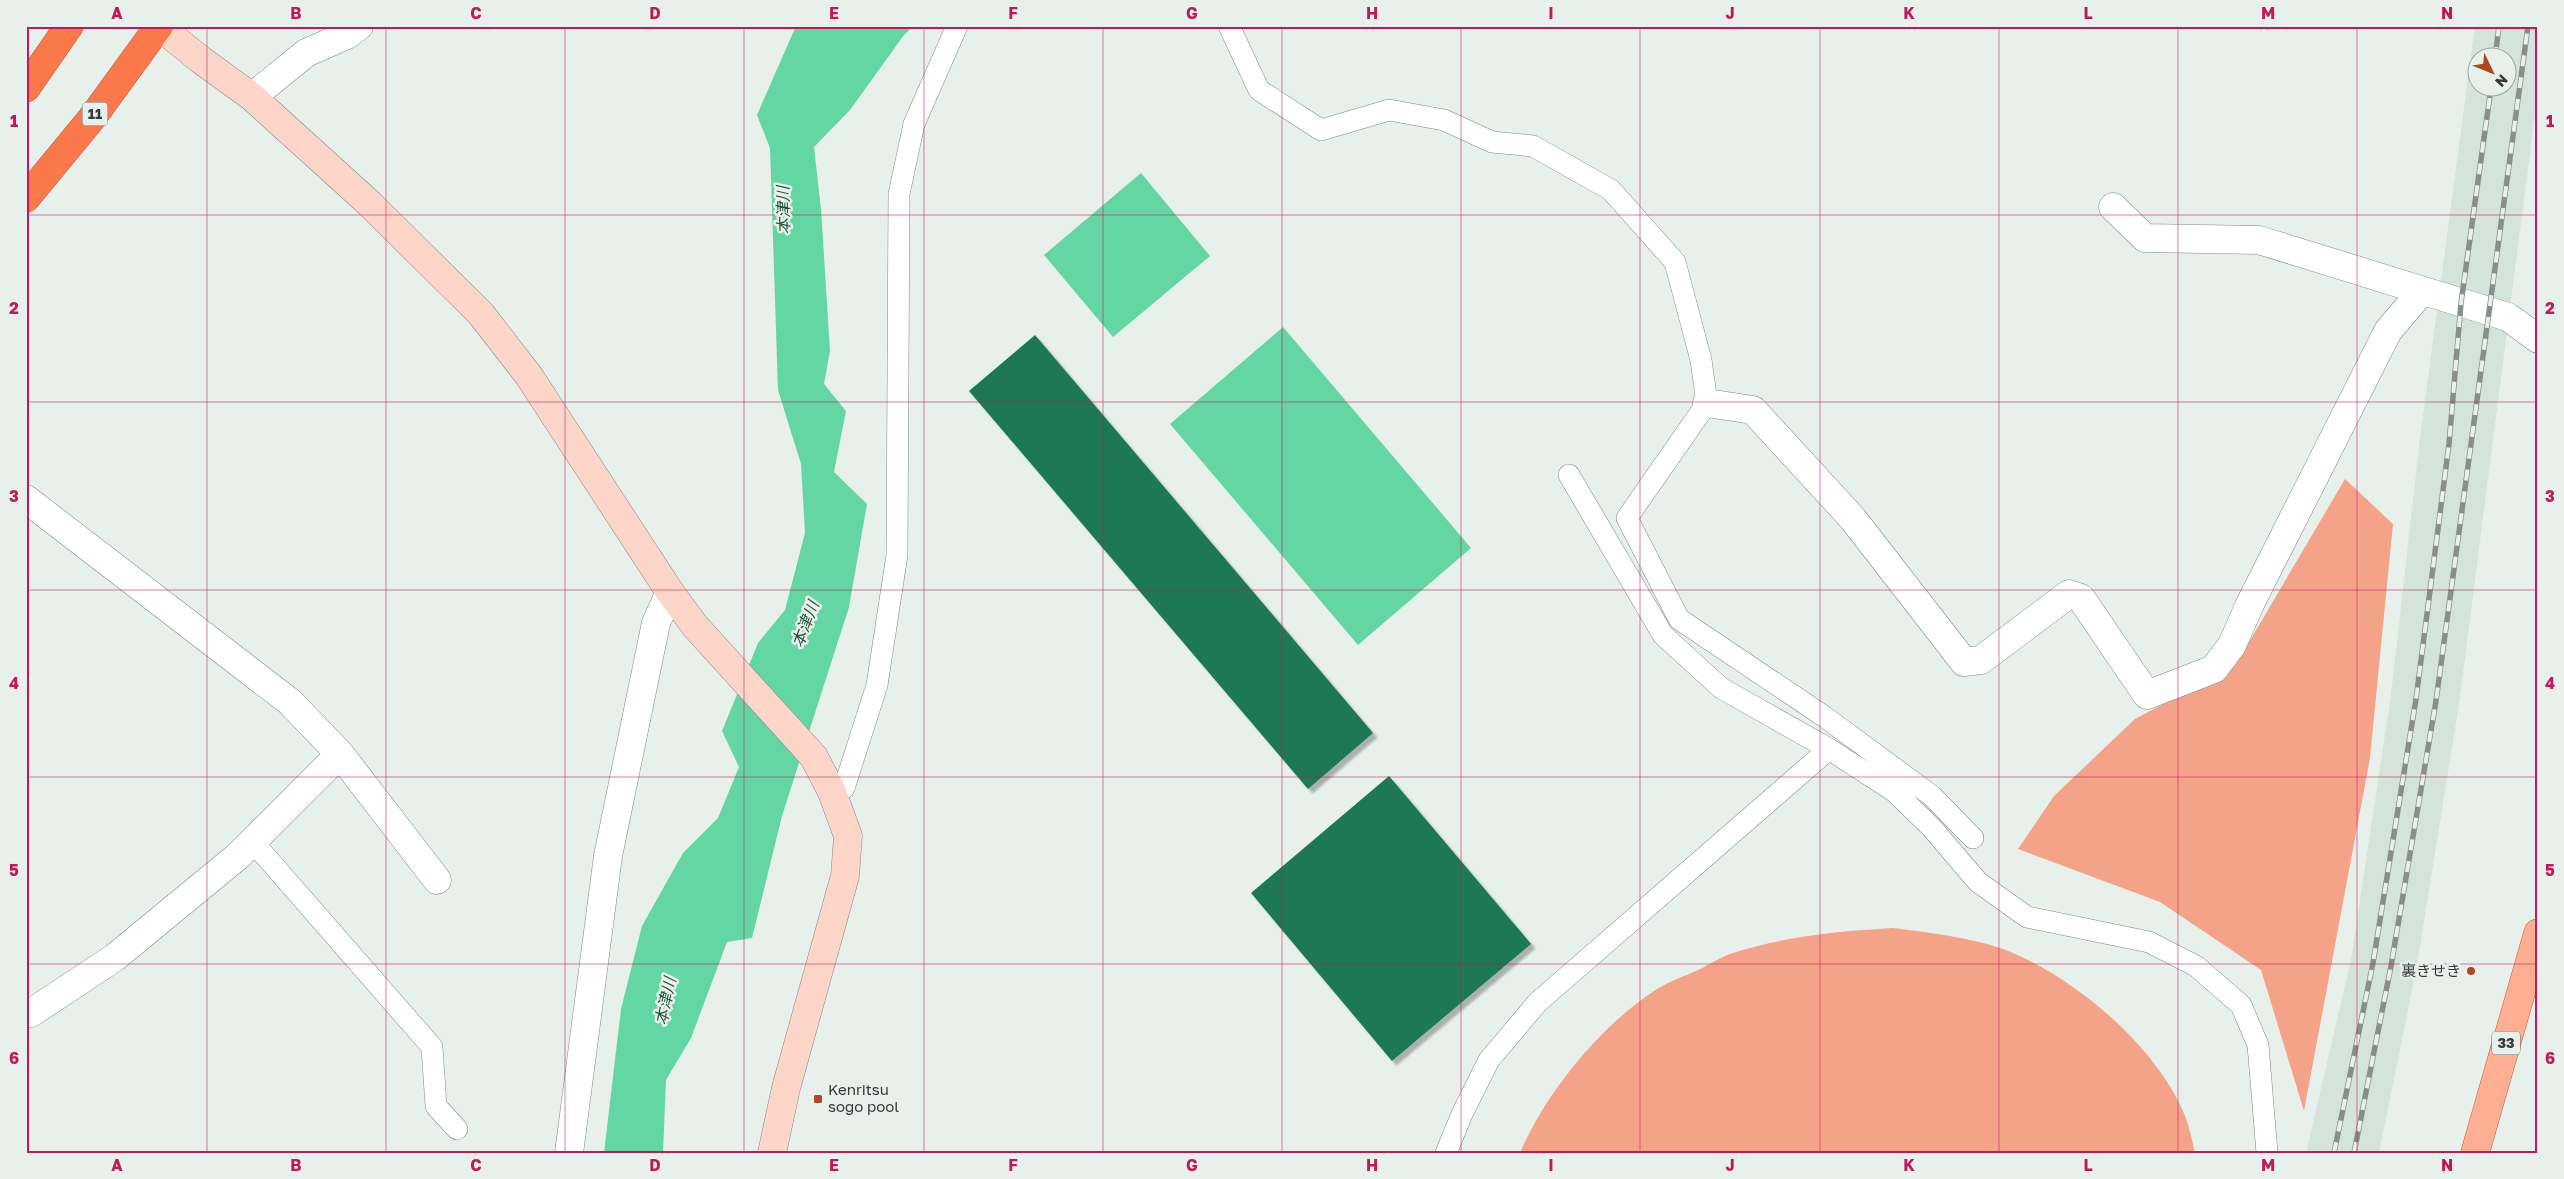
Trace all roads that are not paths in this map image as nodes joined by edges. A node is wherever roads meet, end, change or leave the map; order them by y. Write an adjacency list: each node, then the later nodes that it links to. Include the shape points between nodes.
1 (69, 26): 6 (highway)
2 (159, 26): 7 (street); 8 (highway, 11, via 92,118)
3 (359, 26): 7 (street, via 306,53)
4 (957, 26): 20 (lane, via 914,124 899,194 898,556 877,685)
5 (1229, 26): 12 (lane, via 1259,90 1321,130 1389,110 1444,120 1492,142 1533,146 1611,190 1675,262 1701,360)
6 (26, 88)
7 (252, 97): 15 (street, via 370,204 481,314 529,376)
8 (26, 198)
9 (2113, 206): 10 (street, via 2145,238 2259,240)
10 (2422, 292): 11 (street, via 2508,317); 12 (street, via 2388,331 2232,645 2214,669 2147,695 2080,598 2068,594 1981,660 1964,662 1853,519 1753,410)
11 (2538, 339)
12 (1707, 403): 16 (lane, via 1627,518 1679,619)
13 (1569, 475): 17 (lane, via 1663,634)
14 (26, 499): 19 (street, via 290,702)
15 (670, 592): 27 (street, via 656,623 608,856); 28 (street, via 696,626 814,757 832,792 848,836 845,876 786,1088)
16 (1737, 658): 17 (lane); 21 (lane, via 1825,717 1932,796)
17 (1721, 688): 18 (lane)
18 (1829, 749): 29 (lane, via 1538,1002 1489,1060); 30 (lane, via 1895,792 1932,827 1978,882 2027,917 2149,942 2196,966 2241,1005 2258,1045)
19 (340, 754): 22 (street); 23 (street)
20 (844, 788)
21 (1974, 838)
22 (253, 842): 25 (street, via 114,958); 26 (lane, via 432,1048 436,1106)
23 (437, 880)
24 (2538, 932): 31 (main road, 33)
25 (31, 1013)
26 (457, 1129)
27 (569, 1153)
28 (772, 1153)
29 (1446, 1153)
30 (2267, 1153)
31 (2475, 1153)

